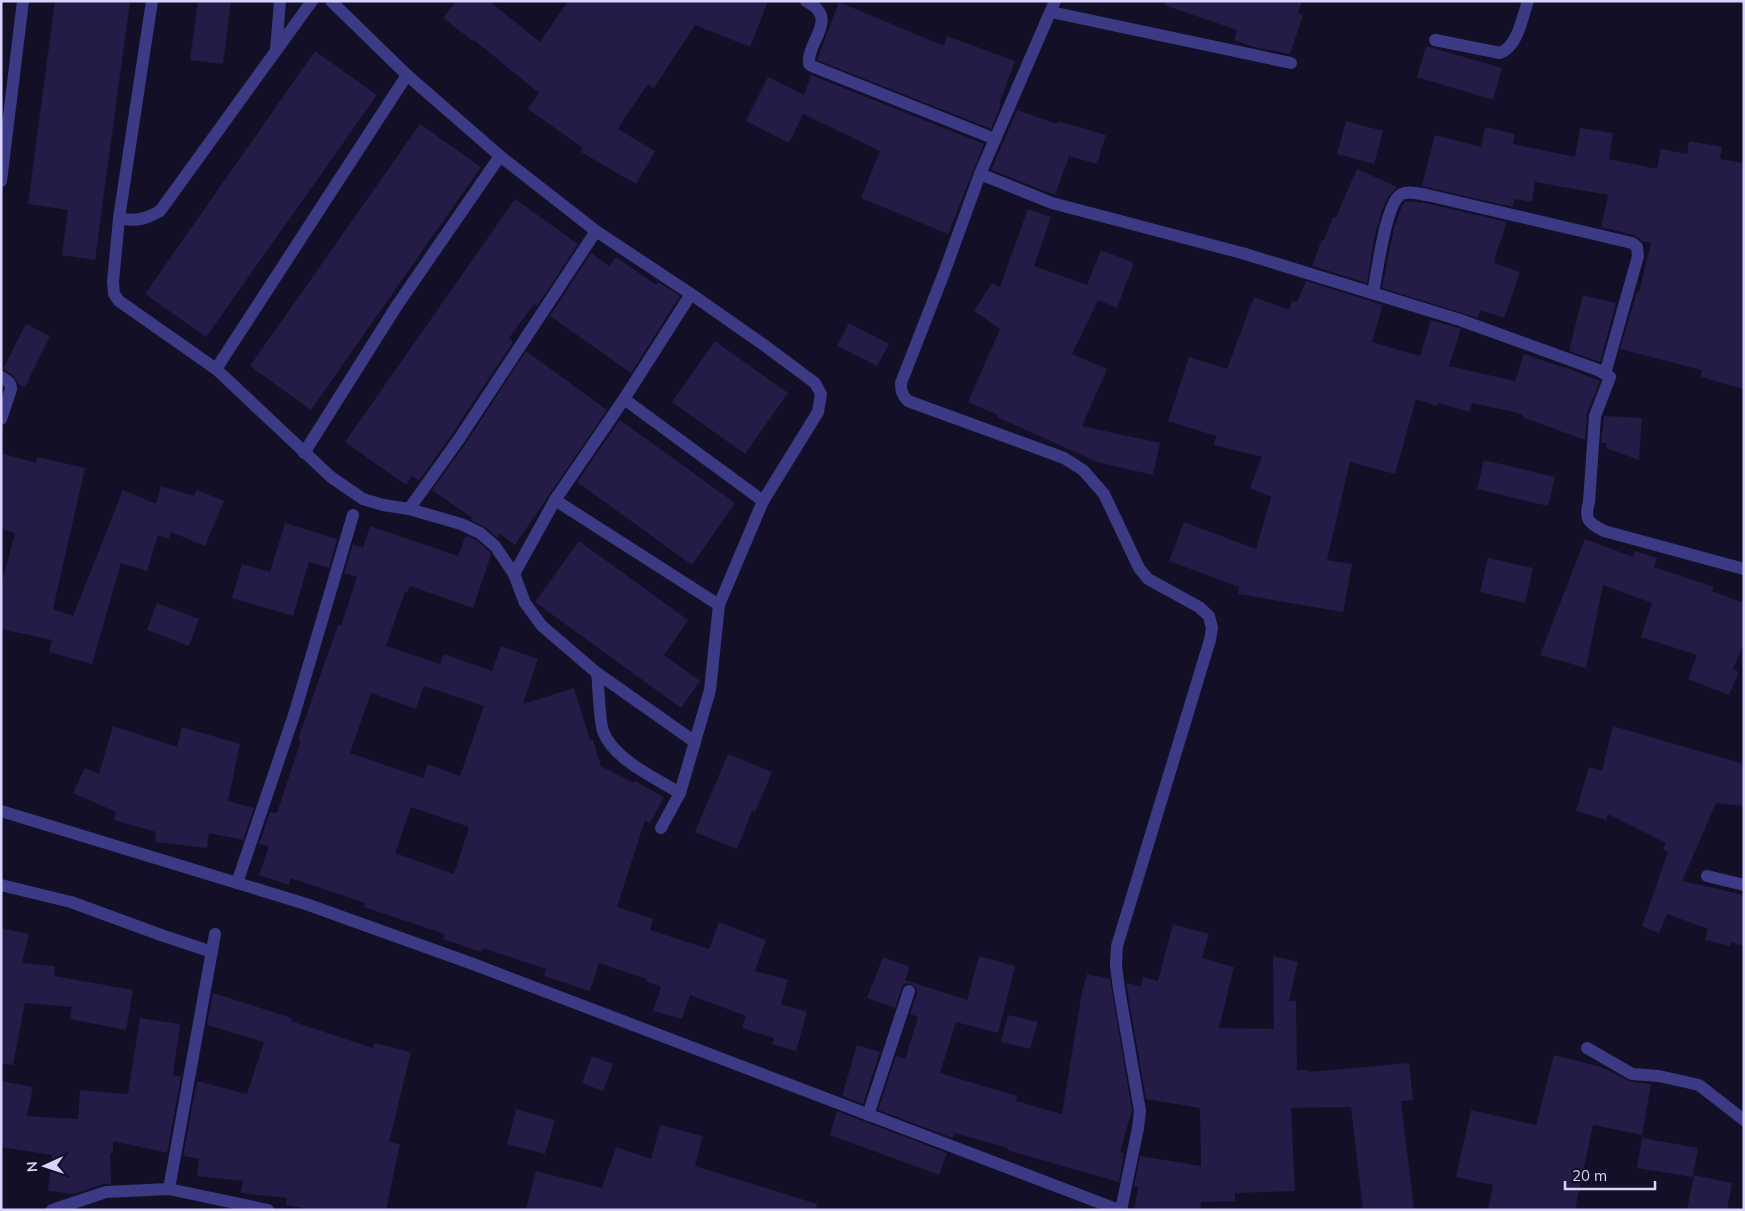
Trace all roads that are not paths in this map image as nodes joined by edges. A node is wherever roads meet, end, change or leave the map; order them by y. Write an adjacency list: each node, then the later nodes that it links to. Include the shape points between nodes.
1 (23, 1): 16 (street)
2 (152, 1): 17 (street)
3 (280, 1): 10 (street)
4 (312, 1): 10 (street)
5 (331, 1): 12 (street)
6 (806, 1): 13 (street, via 819,9 822,15 809,60 814,67)
7 (1528, 1): 9 (street, via 1513,43 1500,54)
8 (1053, 6): 11 (street); 13 (street)
9 (1435, 40)
10 (276, 50): 17 (street, via 160,211 148,218 130,221)
11 (1291, 64)
12 (408, 75): 14 (street); 21 (street)
13 (995, 138): 15 (street)
14 (500, 156): 18 (street); 26 (street, via 396,307)
15 (980, 174): 19 (street, via 1052,203 1242,253); 52 (street, via 901,383 903,396 1064,458 1083,470 1104,494 1139,568 1148,578 1199,607 1209,616 1212,628 1116,946 1119,989 1140,1111)
16 (1, 180)
17 (119, 218): 21 (street, via 114,294 126,306)
18 (596, 231): 20 (street); 29 (street)
19 (1373, 293): 22 (street, via 1460,320); 22 (street, via 1389,212 1399,196 1407,192 1632,242 1637,247 1638,256)
20 (691, 294): 24 (street); 28 (street, via 815,383 821,394 818,412)
21 (216, 369): 26 (street)
22 (1605, 374): 31 (street, via 1610,377 1595,416 1588,520 1604,531)
23 (1, 377): 25 (street, via 11,385)
24 (624, 399): 27 (street); 28 (street)
25 (1, 419)
26 (304, 453): 29 (street, via 363,499)
27 (555, 500): 32 (street); 33 (street)
28 (763, 501): 33 (street)
29 (409, 509): 32 (street, via 480,533 495,546)
30 (353, 514): 40 (street, via 294,715)
31 (1744, 568)
32 (514, 574): 34 (street, via 525,603 542,626)
33 (719, 605): 35 (street, via 710,690)
34 (598, 673): 35 (street); 36 (street, via 602,730 611,747)
35 (695, 742): 36 (street)
36 (680, 793): 38 (street)
37 (1, 811): 40 (street)
38 (661, 828)
39 (1707, 876): 41 (street)
40 (237, 883): 47 (street, via 306,904 473,964)
41 (1744, 885)
42 (1, 886): 44 (street, via 70,902)
43 (215, 934): 44 (street)
44 (212, 952): 49 (street)
45 (909, 992): 47 (street)
46 (1587, 1048): 48 (street, via 1632,1074 1699,1085)
47 (868, 1115): 52 (street)
48 (1744, 1120)
49 (169, 1188): 50 (street); 51 (street, via 106,1192)
50 (260, 1209)
51 (52, 1210)
52 (1120, 1210)

